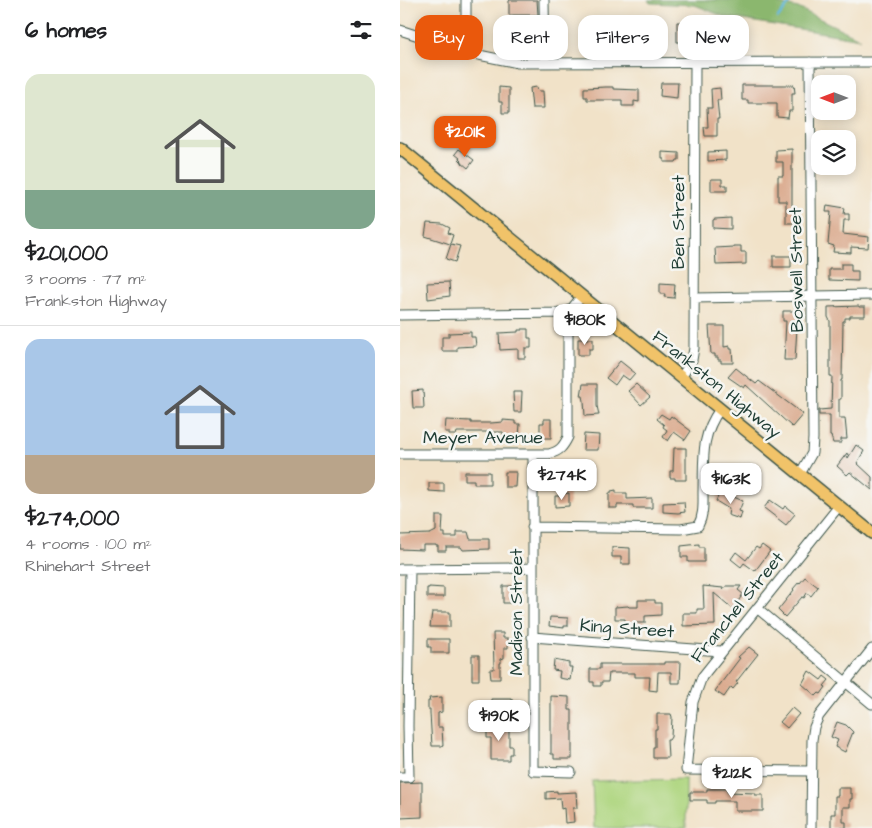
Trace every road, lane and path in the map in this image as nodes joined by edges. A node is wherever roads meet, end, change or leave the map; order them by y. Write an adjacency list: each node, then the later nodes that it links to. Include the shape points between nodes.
1 (466, 0): 3 (street)
2 (544, 0): 10 (street)
3 (466, 15)
4 (400, 30): 5 (street)
5 (415, 35)
6 (483, 56): 10 (street, via 507,62)
7 (810, 62): 8 (street); 9 (street); 14 (street, Boswell Street)
8 (872, 62)
9 (695, 63): 10 (street); 15 (street, Ben Street)
10 (545, 64)
11 (400, 148): 13 (main road, Frankston Highway)
12 (872, 295): 14 (street)
13 (582, 296): 16 (street); 18 (main road, Frankston Highway)
14 (813, 296): 15 (street); 22 (street, Boswell Street, via 813,448)
15 (694, 298): 18 (street, Ben Street, via 694,354)
16 (568, 313): 17 (street); 21 (street, Meyer Avenue, via 568,437 564,447 557,452)
17 (400, 316)
18 (681, 378): 19 (main road, Frankston Highway)
19 (720, 409): 22 (main road, Frankston Highway); 24 (street, via 705,440 702,519 698,526 682,529)
20 (400, 454): 21 (street, Meyer Avenue)
21 (533, 454): 24 (street, Madison Street)
22 (800, 474): 23 (main road, Frankston Highway)
23 (838, 506): 25 (main road, Frankston Highway); 29 (street, Franchel Street)
24 (532, 527): 26 (street, Madison Street)
25 (872, 533)
26 (532, 568): 28 (street); 30 (street, Madison Street)
27 (400, 569): 28 (street)
28 (410, 569): 37 (street, via 408,726)
29 (757, 608): 32 (street, Franchel Street); 33 (street)
30 (532, 637): 32 (street, King Street); 36 (street, Madison Street, via 533,771)
31 (872, 649): 33 (street)
32 (721, 651): 35 (street, Franchel Street, via 704,672 697,688 686,770)
33 (846, 682): 34 (street); 35 (street, via 814,727)
34 (872, 704)
35 (811, 771): 38 (street)
36 (572, 772)
37 (404, 777)
38 (811, 828)

